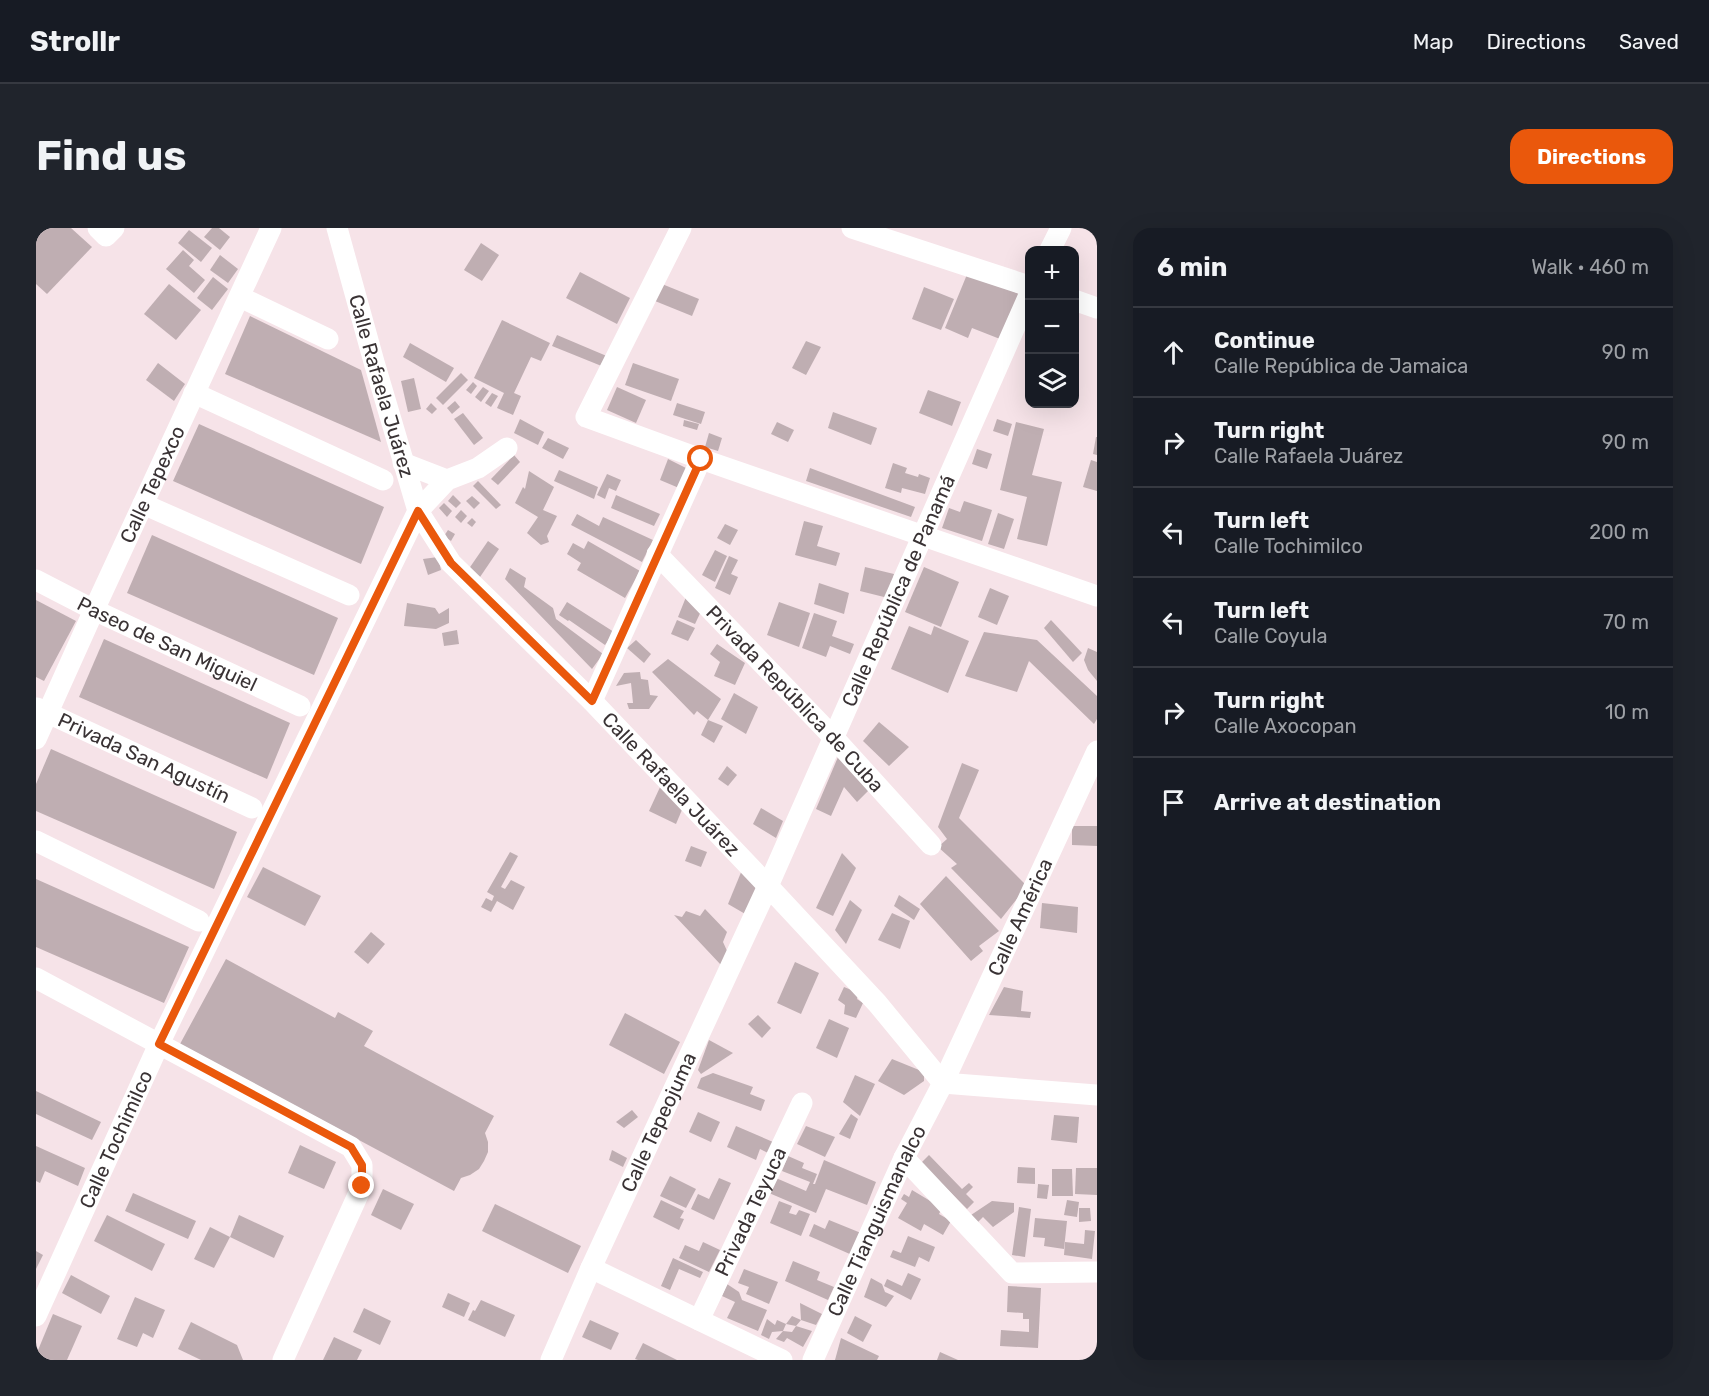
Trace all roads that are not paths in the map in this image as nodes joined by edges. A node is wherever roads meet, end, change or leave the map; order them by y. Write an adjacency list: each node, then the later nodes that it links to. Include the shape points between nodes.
1 (271, 228): 8 (street, Calle Tepexco)
2 (338, 228): 16 (street, Calle Rafaela Juárez)
3 (681, 228): 15 (street, via 586,417)
4 (852, 228): 7 (street)
5 (1061, 228): 6 (street)
6 (1052, 246)
7 (1025, 285)
8 (240, 297): 12 (street); 13 (street, Calle Tepexco)
9 (1027, 300): 21 (street, Calle República de Panamá)
10 (1079, 302): 11 (street)
11 (1097, 308)
12 (328, 339)
13 (194, 393): 17 (street); 19 (street, Calle Tepexco)
14 (507, 448): 18 (street, via 478,468)
15 (701, 459): 21 (street); 22 (street)
16 (403, 463): 18 (street); 20 (street, Calle Rafaela Juárez)
17 (383, 480)
18 (447, 480): 20 (street, Calle Tochimilco)
19 (143, 504): 24 (street); 26 (street, Calle Tepexco)
20 (418, 511): 27 (street, Calle Rafaela Juárez, via 451,563); 39 (street, Calle Tochimilco)
21 (922, 535): 25 (street); 30 (street, Calle República de Panamá)
22 (657, 554): 27 (street); 30 (street, Privada República de Cuba)
23 (36, 580): 26 (street, Paseo de San Miguiel)
24 (349, 595)
25 (1097, 596)
26 (94, 610): 28 (street, Paseo de San Miguiel); 29 (street, Calle Tepexco)
27 (592, 701): 36 (street, Calle Rafaela Juárez)
28 (300, 706)
29 (42, 710): 31 (street, Calle Tepexco); 33 (street, Privada San Agustín)
30 (834, 738): 35 (street, Privada República de Cuba); 36 (street, Calle República de Panamá)
31 (36, 739)
32 (1097, 751): 40 (street, Calle América)
33 (252, 808)
34 (36, 841): 37 (street)
35 (931, 845)
36 (768, 886): 40 (street, Calle Rafaela Juárez, via 877,1003); 44 (street, Calle Tepeojuma)
37 (199, 921)
38 (36, 978): 39 (street)
39 (159, 1044): 46 (street, Calle Tochimilco); 48 (street, via 351,1147 362,1165 362,1186)
40 (942, 1083): 41 (street); 43 (street, Calle Tianguismanalco)
41 (1097, 1095)
42 (802, 1103): 47 (street, Privada Teyuca)
43 (904, 1158): 45 (street, via 1012,1273); 51 (street, Calle Tianguismanalco)
44 (591, 1268): 47 (street); 49 (street, Calle Tepeojuma)
45 (1097, 1272)
46 (36, 1316)
47 (699, 1320): 50 (street)
48 (284, 1360)
49 (551, 1360)
50 (782, 1360)
51 (813, 1360)

